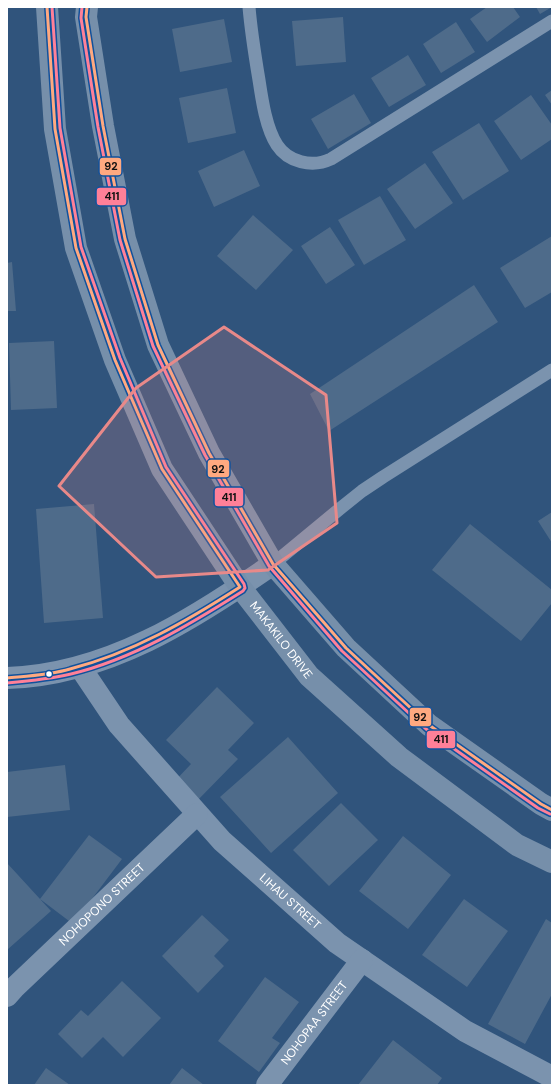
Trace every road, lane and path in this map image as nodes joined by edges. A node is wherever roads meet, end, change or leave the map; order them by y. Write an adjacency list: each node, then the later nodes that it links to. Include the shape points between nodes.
1 (47, 7): 7 (main road, MAKAKILO DRIVE, via 55,129 76,248 115,360 162,470)
2 (87, 7): 6 (main road, via 86,17 103,126 125,239 158,345 209,453)
3 (249, 7): 4 (lane, via 254,53 267,120 282,152 299,162 308,163 331,159)
4 (552, 20)
5 (552, 370): 6 (lane, via 382,477)
6 (273, 564): 7 (street); 10 (main road, via 346,648 429,726)
7 (240, 587): 8 (street, via 175,626 110,657); 12 (main road, MAKAKILO DRIVE, via 308,676 399,757 517,845)
8 (80, 667): 9 (street, via 49,674); 11 (street, LIHAU STREET, via 119,725)
9 (7, 678)
10 (552, 810)
11 (197, 814): 13 (street, LIHAU STREET, via 233,851 337,943); 14 (street, NOHOPONO STREET)
12 (552, 862)
13 (362, 960): 15 (street, LIHAU STREET, via 465,1031); 16 (street, NOHOPAA STREET)
14 (7, 996)
15 (547, 1079)
16 (267, 1085)

